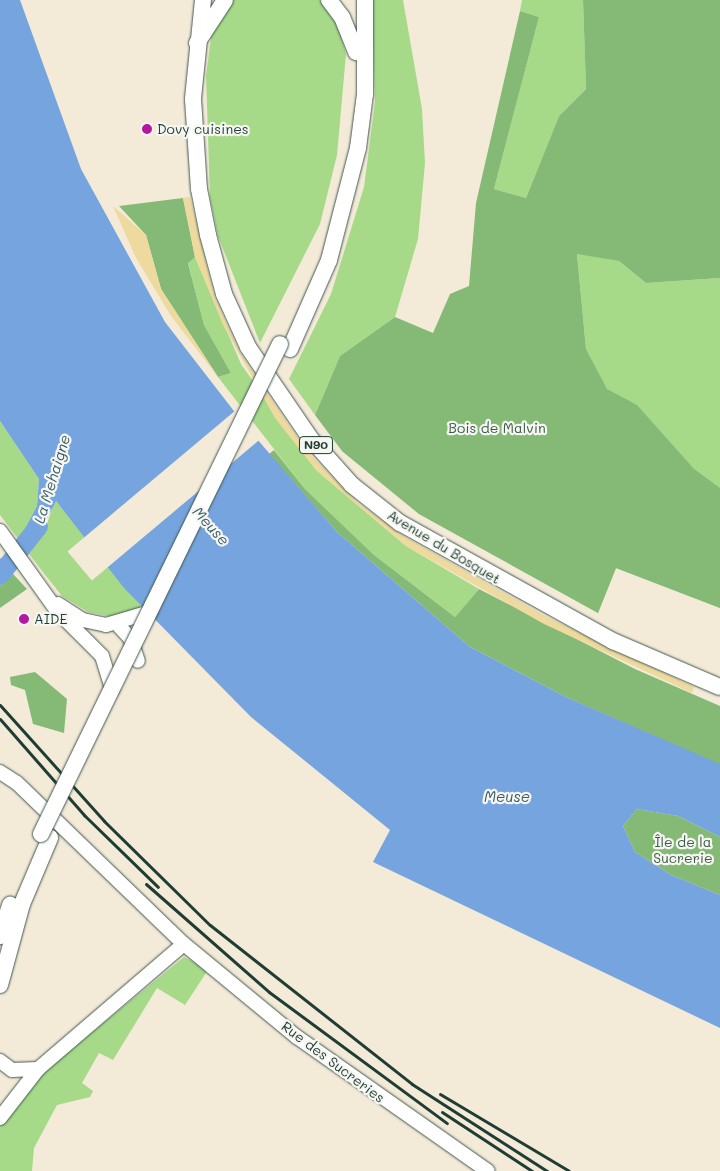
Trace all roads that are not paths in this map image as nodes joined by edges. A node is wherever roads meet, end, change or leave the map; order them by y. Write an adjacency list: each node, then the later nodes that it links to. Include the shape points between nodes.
1 (203, 0): 6 (main road, Avenue du Bosquet / N90)
2 (225, 0): 6 (main road)
3 (329, 0): 7 (main road, via 342,17)
4 (355, 0): 7 (main road)
5 (365, 0): 8 (main road, via 365,94 358,148 330,260)
6 (196, 45): 14 (main road, Avenue du Bosquet / N90, via 193,100 199,189 224,294 248,347 310,438 352,486 408,528 613,641)
7 (356, 52): 8 (main road, via 339,196)
8 (285, 346): 11 (main road, bridge); 13 (main road)
9 (0, 531): 10 (street)
10 (50, 598): 12 (street, via 83,620); 15 (street, via 102,656)
11 (150, 612): 12 (street); 13 (main road, bridge)
12 (118, 625): 13 (street)
13 (135, 654): 15 (main road, bridge); 17 (main road)
14 (720, 687)
15 (112, 690): 17 (main road, bridge)
16 (0, 772): 19 (street, Rue des Sucreries, via 17,783)
17 (46, 836): 18 (main road); 20 (main road, via 22,904)
18 (0, 936)
19 (184, 944): 22 (street); 24 (street, Rue des Sucreries, via 326,1059)
20 (0, 985)
21 (0, 1061): 22 (street, via 12,1070)
22 (38, 1069): 23 (street)
23 (0, 1118)
24 (488, 1171)

